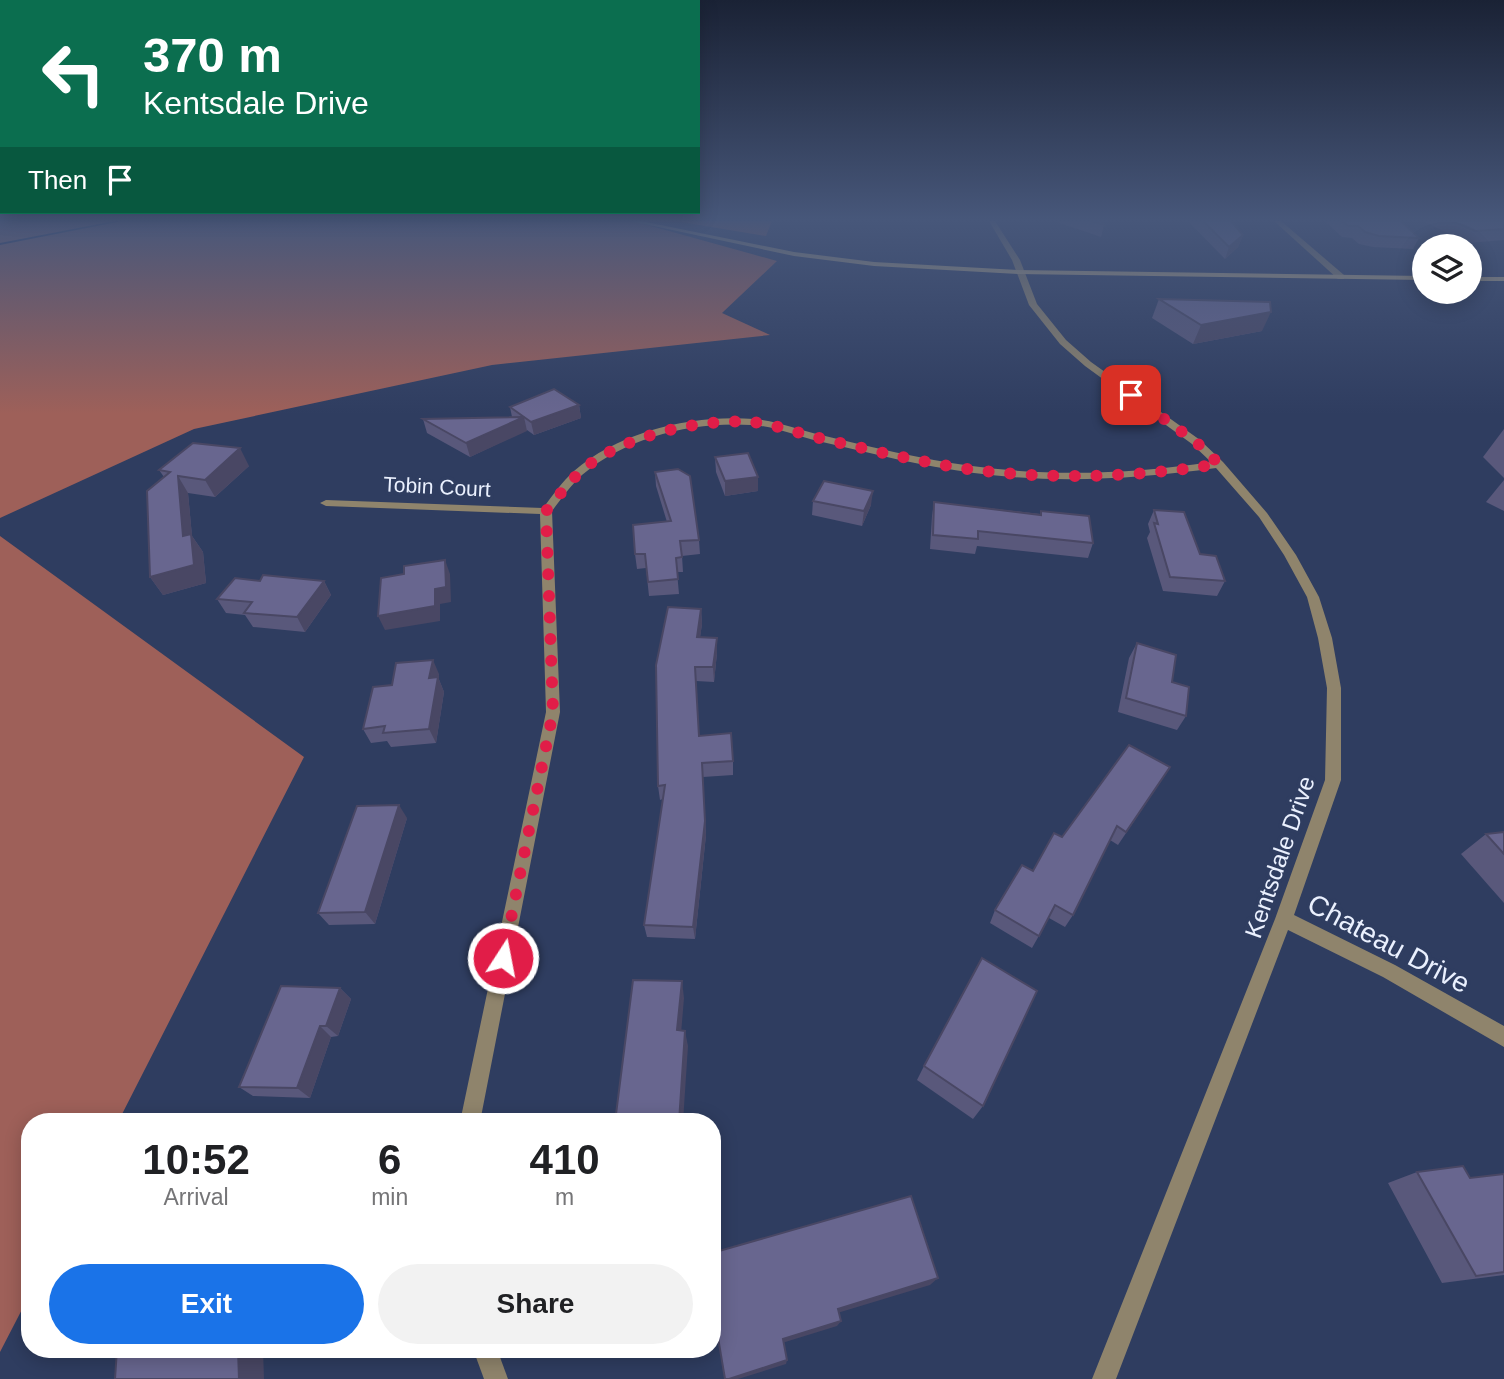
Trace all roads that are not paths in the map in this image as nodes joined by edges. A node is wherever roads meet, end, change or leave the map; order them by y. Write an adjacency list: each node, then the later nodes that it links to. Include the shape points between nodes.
1 (1024, 285): 2 (street, Kentsdale Drive, via 1033,305 1063,342)
2 (1219, 464): 4 (street, via 1074,477 977,470 752,422 695,425 635,441 604,456 578,473); 5 (street, Kentsdale Drive, via 1264,515 1313,597 1334,688 1333,780)
3 (326, 503): 4 (street, Tobin Court)
4 (546, 511): 7 (street, via 553,712)
5 (1284, 919): 6 (street, Chateau Drive, via 1389,971); 10 (street, Kentsdale Drive)
6 (1504, 1037)
7 (472, 1113)
8 (488, 1358): 9 (street)
9 (496, 1379)
10 (1104, 1379)

